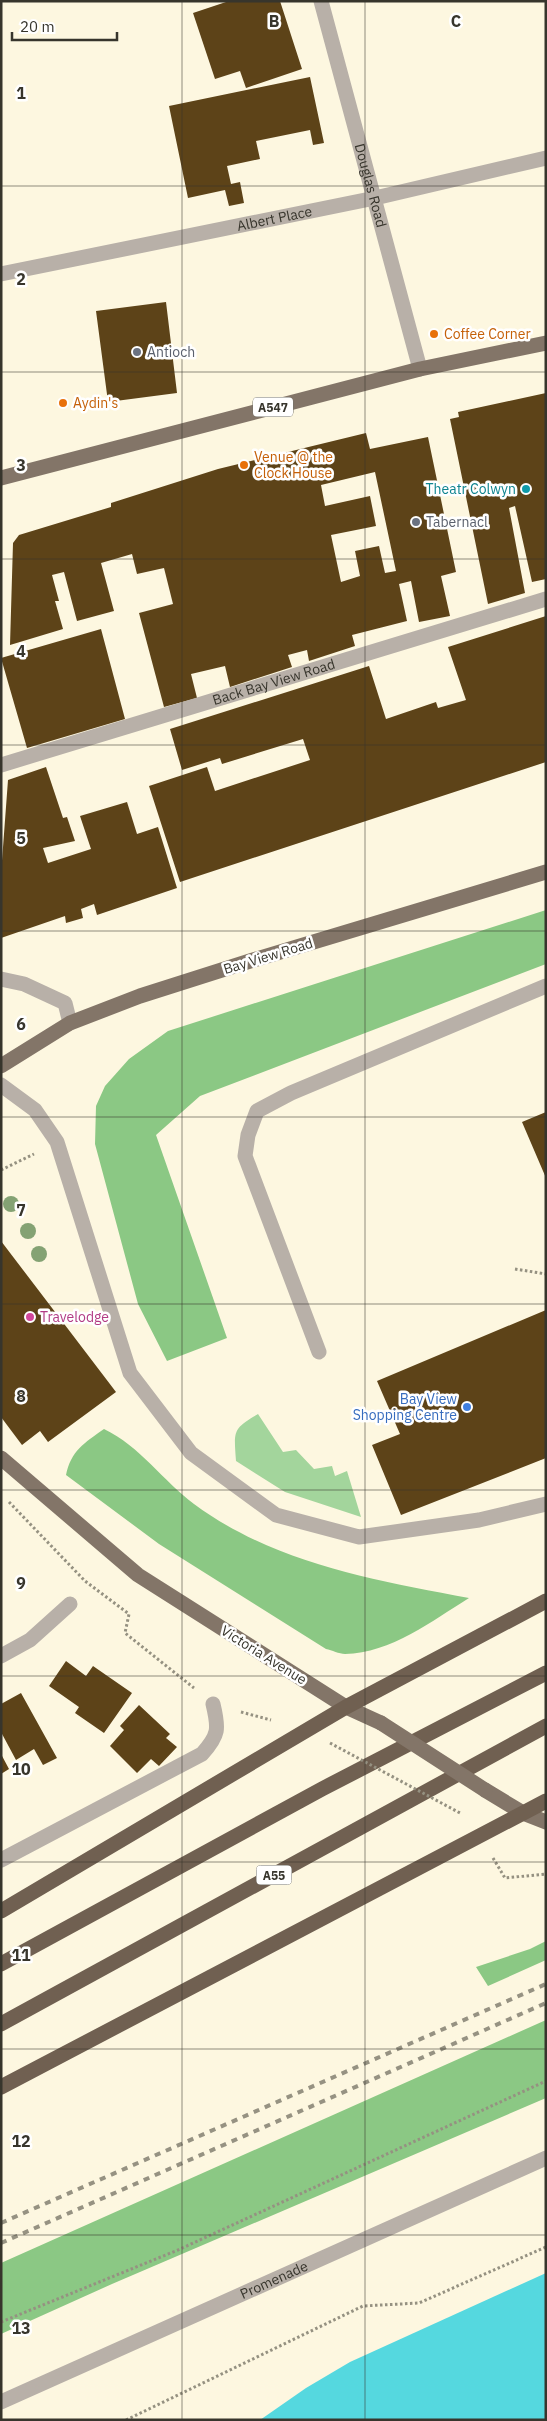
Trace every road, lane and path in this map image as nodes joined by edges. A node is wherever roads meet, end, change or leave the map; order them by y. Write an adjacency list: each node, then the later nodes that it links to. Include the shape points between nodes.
1 (321, 1): 3 (street, Douglas Road)
2 (546, 158): 3 (street, Albert Place)
3 (375, 198): 4 (street, Albert Place); 6 (street, Douglas Road)
4 (1, 274)
5 (546, 343): 6 (main road, A547)
6 (420, 369): 7 (main road, A547)
7 (1, 478)
8 (546, 599): 9 (street, Back Bay View Road)
9 (1, 765)
10 (546, 872): 13 (main road, Bay View Road, via 250,961 140,996)
11 (1, 979): 13 (street, via 24,984 65,1003)
12 (546, 986): 20 (street, via 291,1093 257,1111 248,1135 245,1156)
13 (70, 1023): 14 (main road, Bay View Road)
14 (1, 1066)
15 (1, 1085): 16 (street, via 35,1110)
16 (58, 1142): 17 (path); 23 (street, via 130,1373 192,1454 276,1514 359,1537 479,1520)
17 (1, 1170)
18 (514, 1269): 19 (path)
19 (546, 1274)
20 (319, 1352)
21 (1, 1458): 29 (main road, Victoria Avenue, via 138,1575)
22 (8, 1501): 28 (path, via 86,1581 129,1614 125,1633)
23 (546, 1504)
24 (546, 1601): 29 (highway)
25 (70, 1604): 26 (street, via 30,1640)
26 (1, 1656)
27 (546, 1673): 40 (highway, via 313,1793)
28 (213, 1704): 31 (path); 37 (street, via 218,1724 214,1740 202,1754)
29 (346, 1707): 31 (highway); 34 (main road, Victoria Avenue, bridge, via 381,1723)
30 (546, 1726): 41 (highway, A55)
31 (306, 1730): 33 (path, bridge); 39 (highway)
32 (546, 1801): 34 (highway)
33 (460, 1813)
34 (523, 1813): 35 (main road, Victoria Avenue); 36 (highway)
35 (546, 1822)
36 (480, 1836): 38 (path, via 505,1878); 43 (highway)
37 (1, 1860)
38 (546, 1874)
39 (1, 1912)
40 (1, 1964)
41 (1, 2024)
42 (546, 2080): 46 (path, via 178,2250)
43 (1, 2087)
44 (546, 2158): 47 (street, Promenade)
45 (546, 2247): 48 (path, via 419,2303 363,2306)
46 (1, 2322)
47 (1, 2402)
48 (126, 2420)

